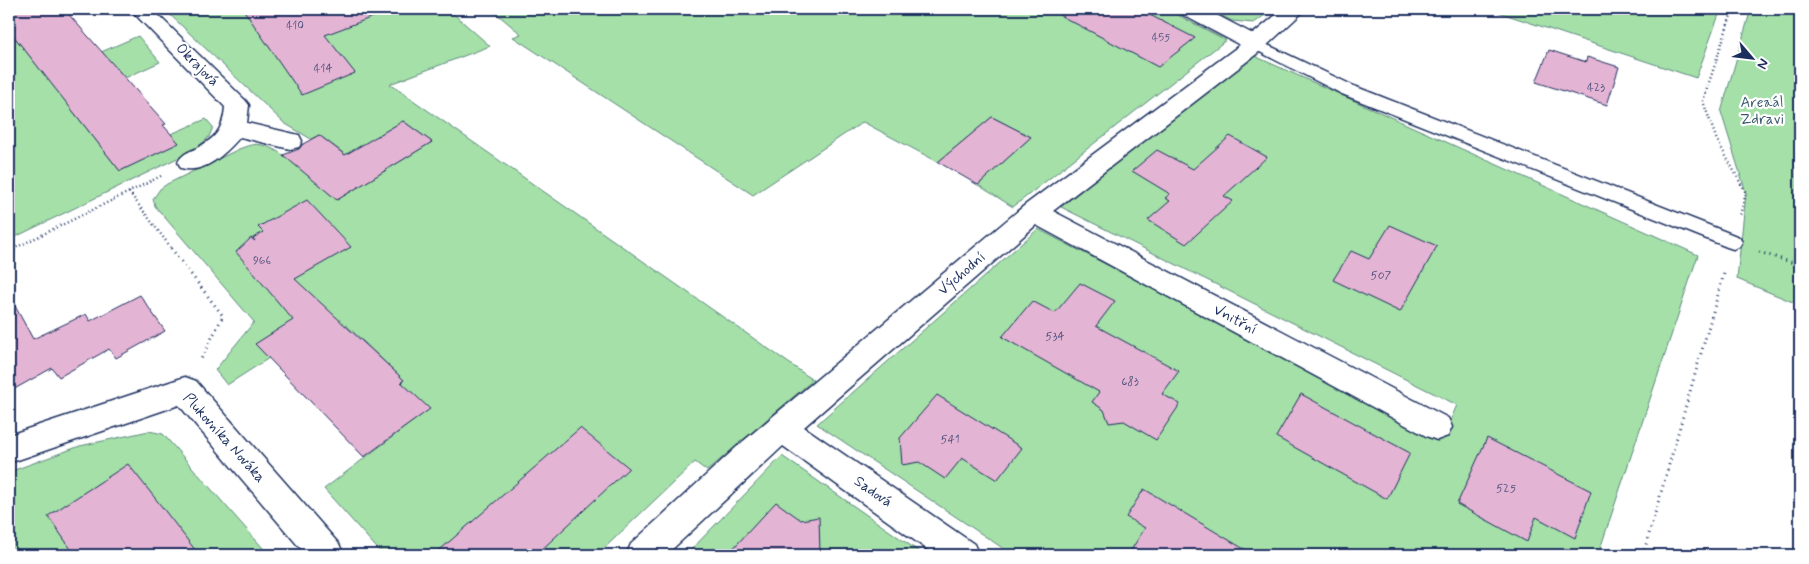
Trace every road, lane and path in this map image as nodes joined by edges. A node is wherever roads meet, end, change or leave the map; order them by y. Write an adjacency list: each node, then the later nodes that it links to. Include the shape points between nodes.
1 (140, 9): 6 (street, Okrajová, via 237,104)
2 (1189, 9): 5 (street)
3 (1295, 9): 5 (street, Východní)
4 (1733, 9): 10 (path, via 1703,101 1716,138)
5 (1255, 44): 11 (street, Východní); 12 (lane, via 1348,90)
6 (235, 128): 7 (street); 8 (street, via 214,150)
7 (290, 141)
8 (190, 162): 9 (path)
9 (129, 192): 13 (path); 15 (path, via 223,316)
10 (1746, 194)
11 (1034, 212): 16 (street, Vnitřní); 17 (street, Východní)
12 (1732, 242): 14 (path); 22 (path)
13 (9, 251)
14 (1800, 265)
15 (185, 390): 18 (street, Plukovníka Nováka); 19 (street, Plukovníka Nováka)
16 (1437, 427)
17 (783, 429): 20 (street, Východní, via 751,454); 21 (street, Sadová)
18 (9, 449)
19 (328, 555)
20 (643, 555)
21 (962, 555)
22 (1643, 555)

